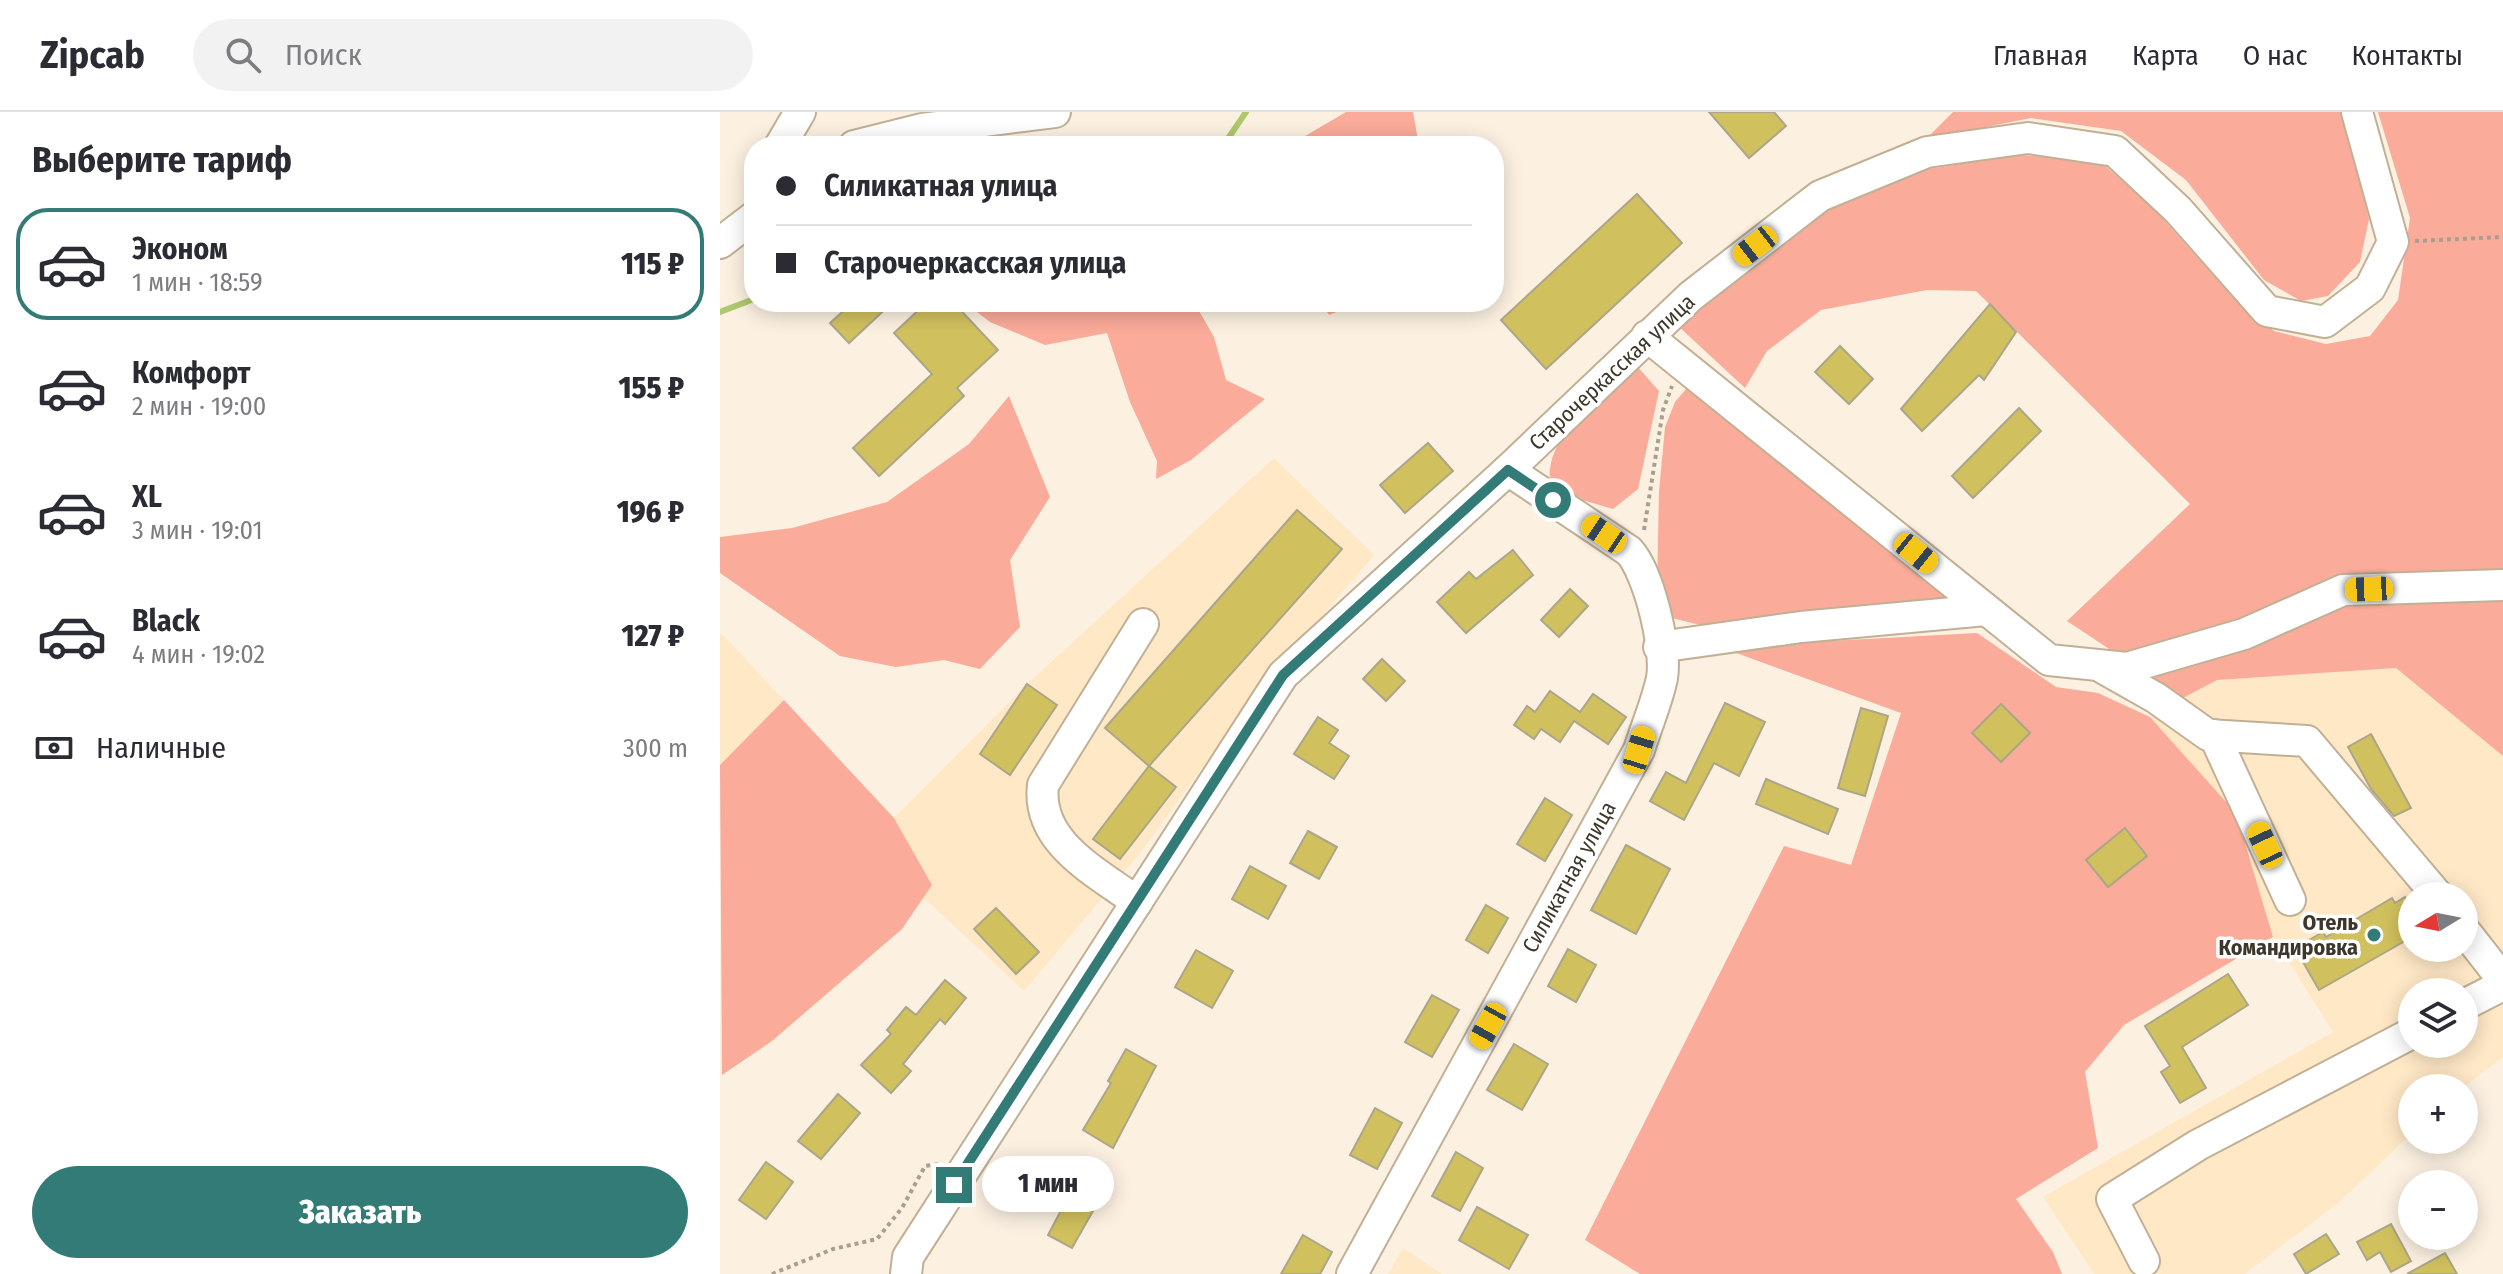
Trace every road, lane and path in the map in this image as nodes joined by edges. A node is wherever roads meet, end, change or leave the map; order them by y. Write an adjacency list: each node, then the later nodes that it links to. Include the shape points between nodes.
1 (800, 112): 4 (street)
2 (1055, 112): 5 (street)
3 (2357, 112): 8 (street)
4 (786, 136)
5 (894, 136)
6 (744, 225): 9 (street)
7 (2503, 237): 8 (path)
8 (2393, 242): 10 (street, Старочеркасская улица, via 2370,288 2325,322 2267,311 2178,210 2115,151 2028,138 1927,152 1820,196)
9 (720, 243)
10 (1647, 336): 11 (street); 12 (street, Старочеркасская улица)
11 (1681, 364): 13 (path, via 1663,410); 15 (street)
12 (1508, 470): 13 (street); 22 (street, Старочеркасская улица, via 1283,675)
13 (1641, 564): 17 (street, Силикатная улица)
14 (2503, 585): 18 (street, via 2343,590 2244,634 2127,668)
15 (1986, 610): 17 (street); 18 (street, via 2049,660)
16 (1143, 624): 22 (street, via 1043,785 1041,803 1045,822 1062,845)
17 (1659, 647): 31 (street, Силикатная улица, via 1662,676 1639,750)
18 (2098, 665): 19 (street)
19 (2214, 735): 20 (street, via 2307,741); 21 (street)
20 (2426, 882)
21 (2290, 900)
22 (1137, 902): 27 (street, Старочеркасская улица)
23 (2478, 949): 24 (street)
24 (2503, 982): 25 (street)
25 (2478, 997)
26 (2398, 1040): 28 (street, via 2198,1145 2112,1199)
27 (970, 1161): 29 (path, via 925,1166 877,1239 833,1249); 30 (street, Старочеркасская улица, via 908,1257)
28 (2144, 1261)
29 (772, 1274)
30 (906, 1274)
31 (1352, 1274)

